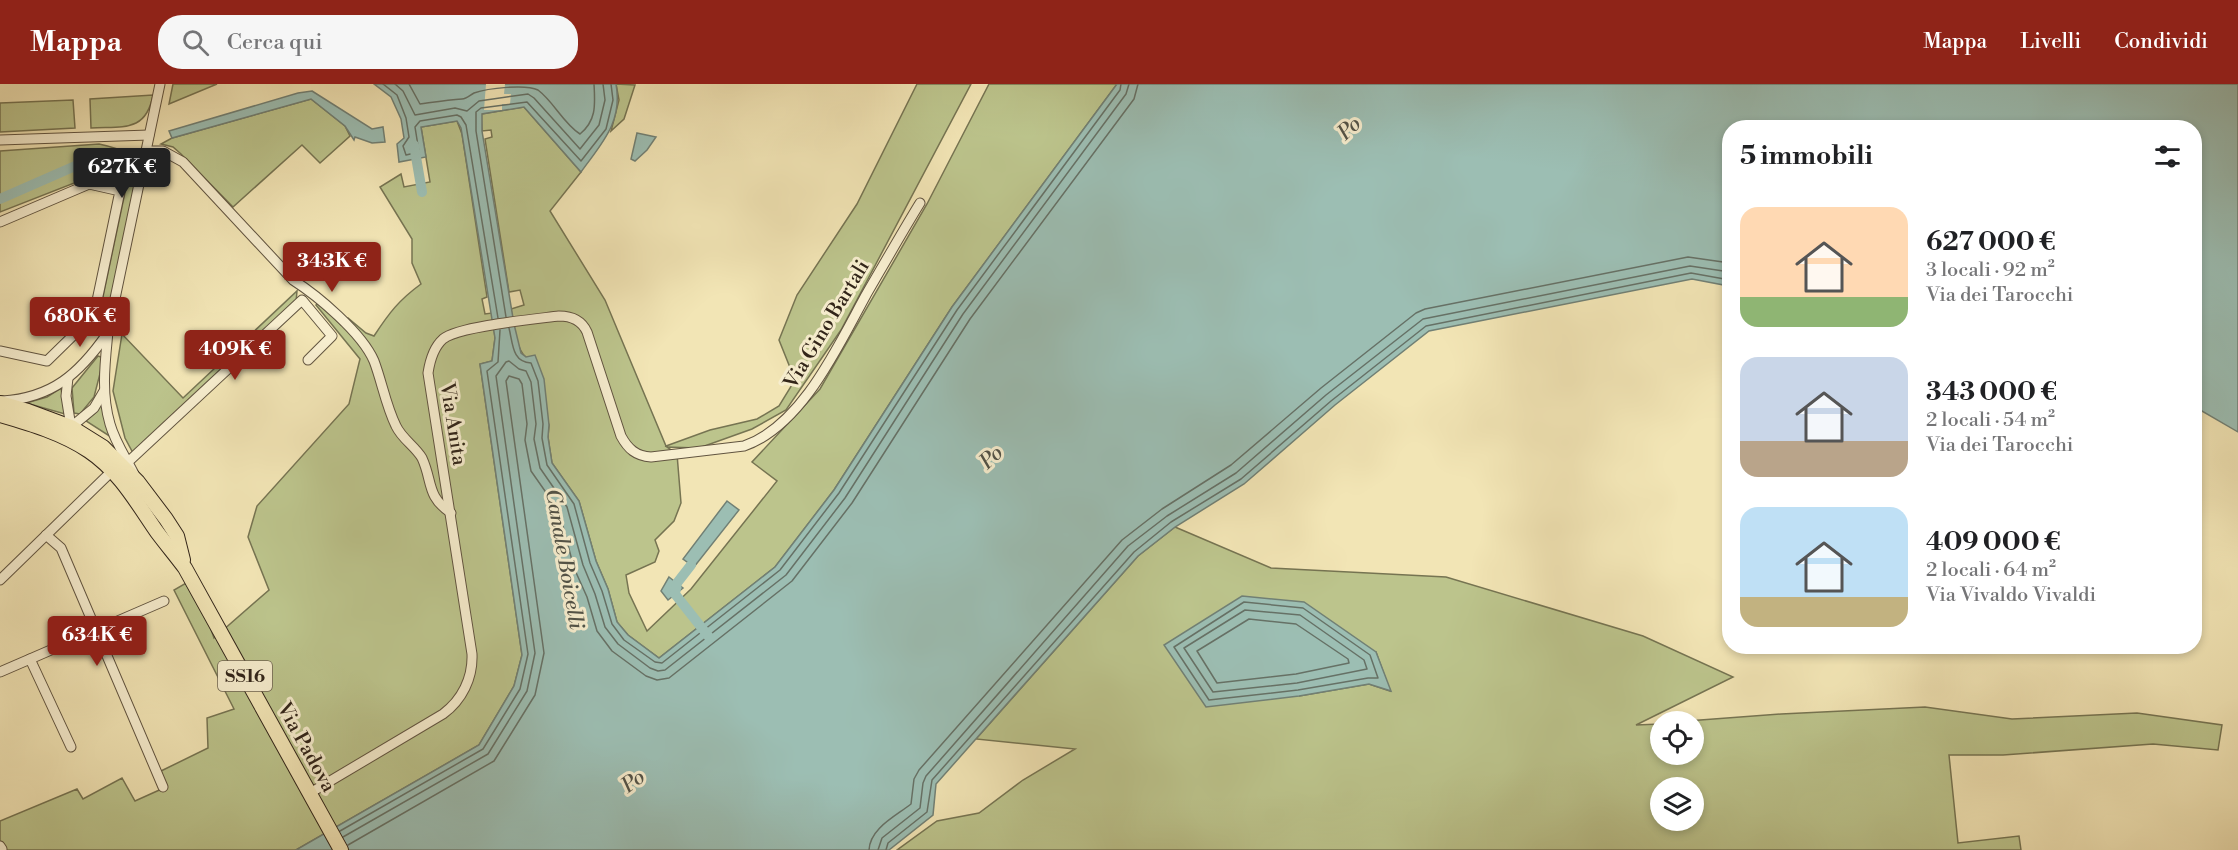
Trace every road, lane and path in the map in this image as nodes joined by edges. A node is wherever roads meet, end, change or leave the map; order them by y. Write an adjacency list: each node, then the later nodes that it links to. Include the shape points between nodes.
1 (160, 84): 2 (street)
2 (149, 135): 3 (street); 4 (street)
3 (0, 140)
4 (146, 151): 7 (street, via 164,151 183,162 293,280); 10 (street)
5 (920, 203): 19 (street, Via Gino Bartali, via 816,382 771,433)
6 (0, 222): 9 (street, via 89,184 120,191)
7 (311, 292): 8 (street); 21 (street, via 351,329 373,359 396,425 421,457 438,504)
8 (302, 300): 13 (street, via 332,336); 20 (street)
9 (94, 315): 10 (street); 12 (street, via 47,361)
10 (111, 319): 11 (street)
11 (108, 332): 14 (street); 15 (street)
12 (0, 351)
13 (308, 360)
14 (68, 378): 16 (street, via 44,393); 18 (street)
15 (104, 391): 18 (street, via 94,408); 20 (street)
16 (0, 402): 18 (main road, Via Padova)
17 (0, 415): 18 (main road, Via Padova)
18 (68, 432): 20 (main road, Via Padova, via 103,447)
19 (744, 446): 21 (street, Via Anita, via 642,457 627,446 584,325 578,321 564,316 453,333 436,348 428,373)
20 (121, 466): 22 (street); 23 (main road, Via Padova / SS16, via 134,497); 23 (main road, Via Padova / SS16, via 138,482 177,536)
21 (451, 513): 31 (street, Via Anita, via 472,654 464,690 443,714)
22 (46, 535): 24 (street); 26 (street, via 61,548)
23 (186, 568): 31 (main road, Via Padova / SS16)
24 (2, 575)
25 (164, 601): 26 (street)
26 (96, 630): 27 (street); 30 (street)
27 (30, 659): 28 (street); 29 (street)
28 (0, 672)
29 (71, 747)
30 (163, 787)
31 (310, 793): 32 (main road, Via Padova / SS16)
32 (341, 850)

